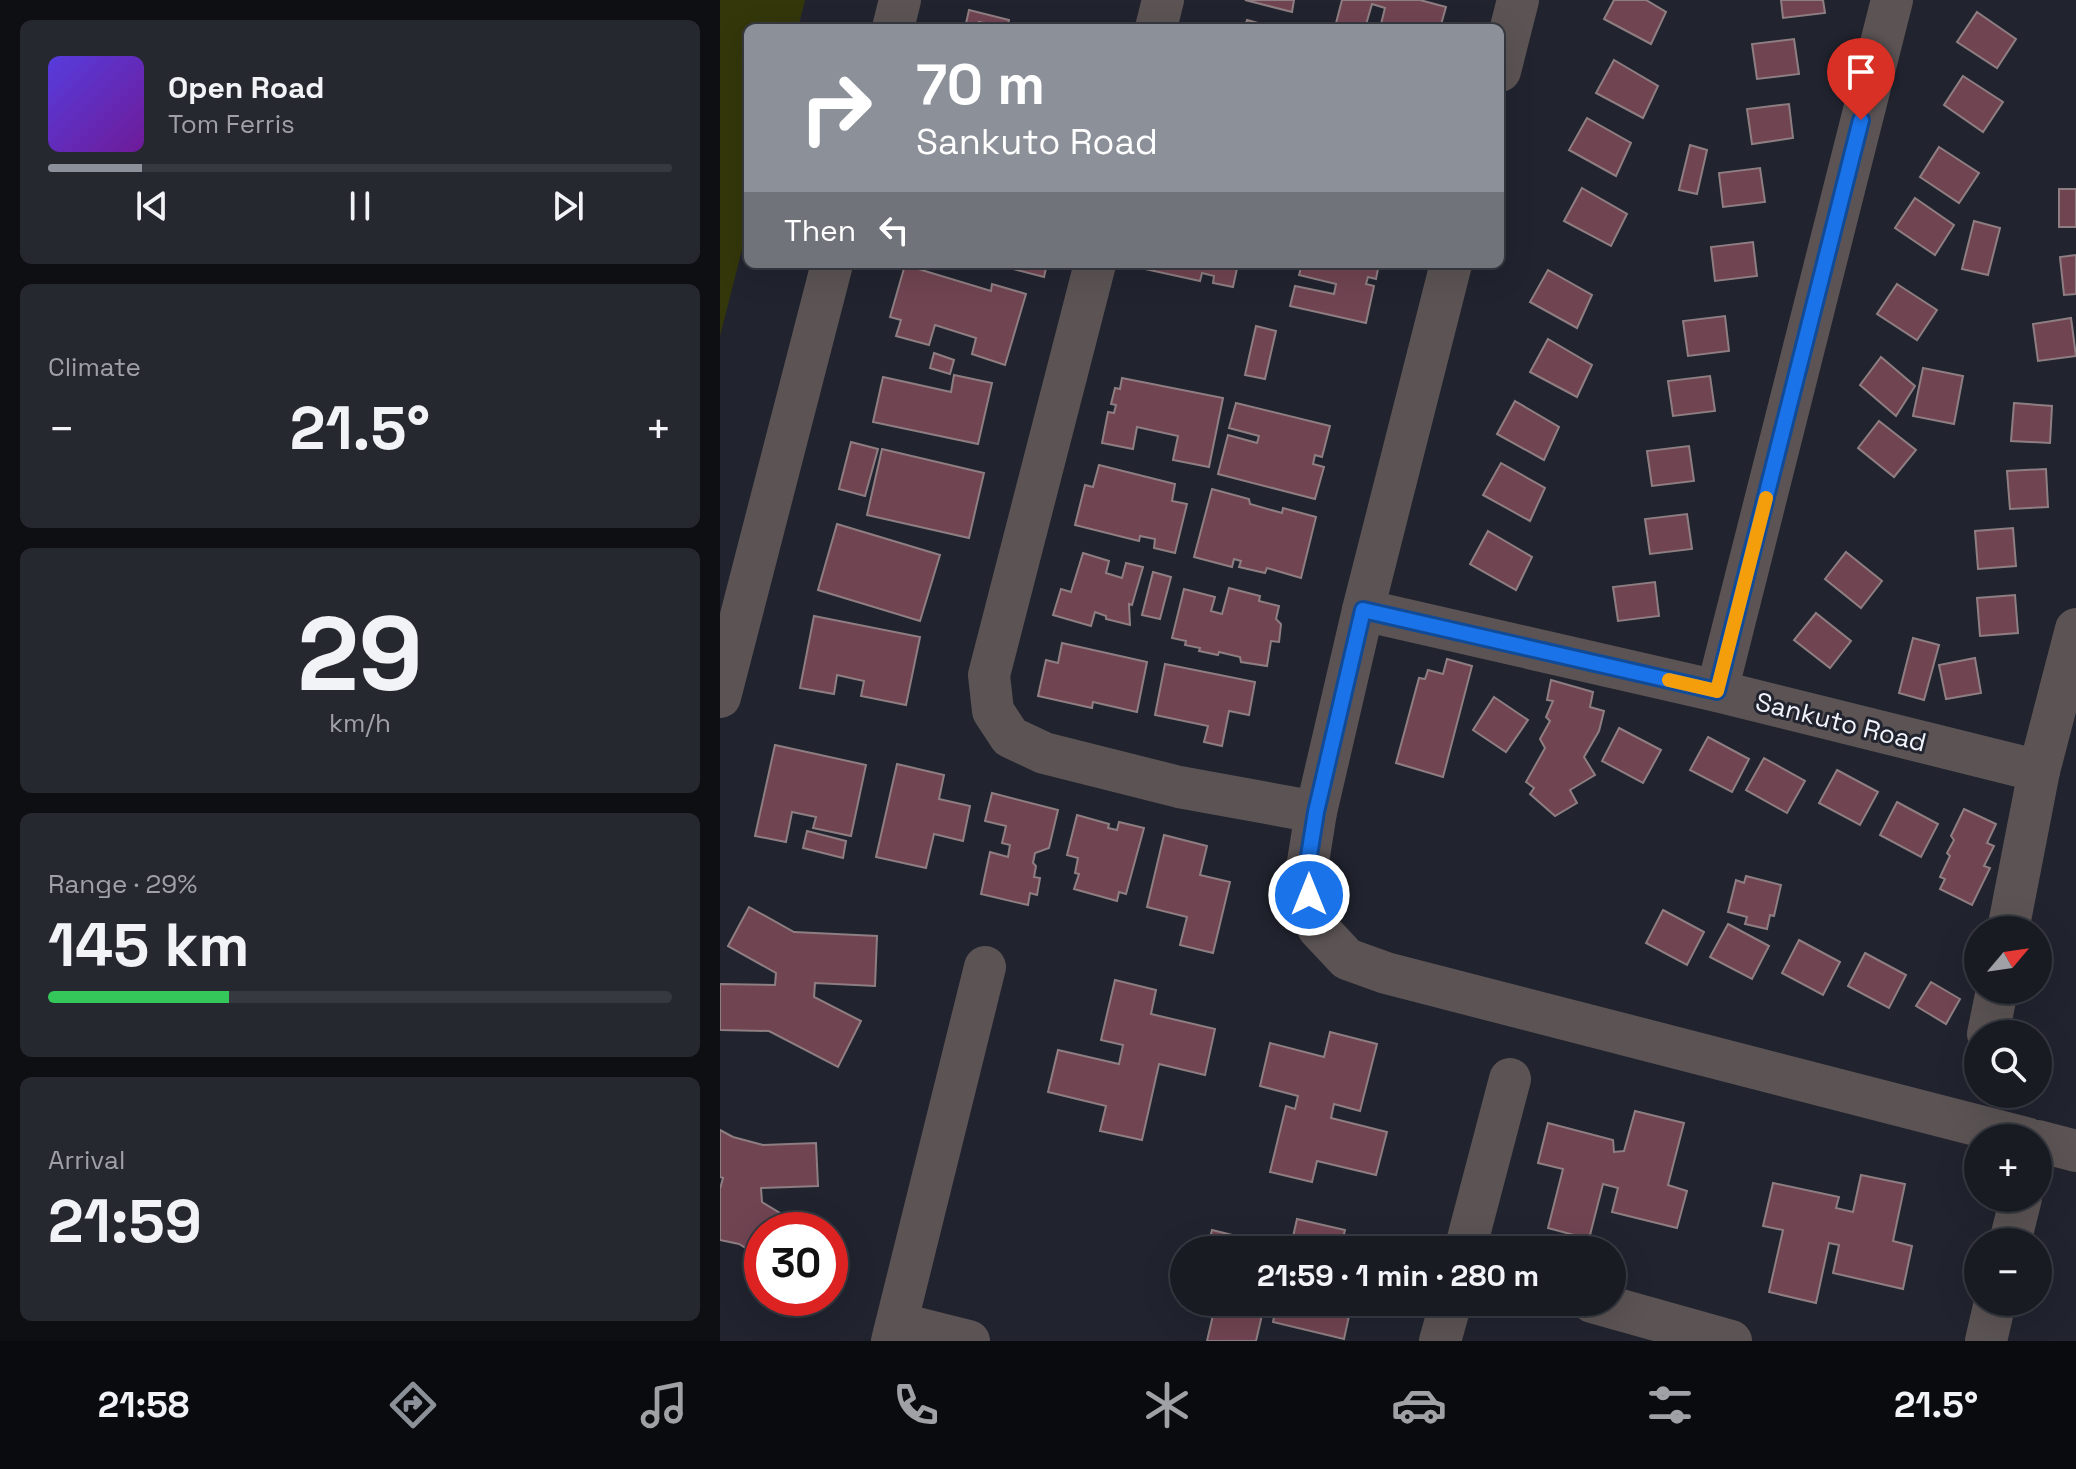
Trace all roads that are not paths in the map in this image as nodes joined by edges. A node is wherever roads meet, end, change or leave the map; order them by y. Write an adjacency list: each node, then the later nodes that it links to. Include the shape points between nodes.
1 (900, 0): 5 (street)
2 (1163, 0): 6 (street)
3 (1518, 0): 7 (street)
4 (1892, 0): 13 (street)
5 (894, 24)
6 (1157, 24)
7 (1504, 55)
8 (831, 268): 14 (street)
9 (1094, 268): 16 (street, via 989,675 993,711 1010,737 1044,753 1179,787)
10 (1450, 268): 11 (street)
11 (1363, 610): 13 (street, Sankuto Road); 16 (street)
12 (2076, 629): 15 (street)
13 (1717, 691): 15 (street, Sankuto Road)
14 (720, 697)
15 (2039, 771): 17 (street)
16 (1316, 812): 20 (street, via 1307,868 1309,895 1318,928 1347,959 1386,973)
17 (2011, 916)
18 (985, 967): 29 (street)
19 (1510, 1079): 25 (street)
20 (1964, 1104)
21 (1978, 1108): 22 (street)
22 (2004, 1124)
23 (2052, 1145): 24 (street)
24 (2076, 1151)
25 (1469, 1236)
26 (1626, 1312): 32 (street)
27 (1447, 1316): 31 (street)
28 (1992, 1316): 33 (street)
29 (894, 1332): 30 (street)
30 (969, 1341)
31 (1440, 1341)
32 (1731, 1341)
33 (1986, 1341)

